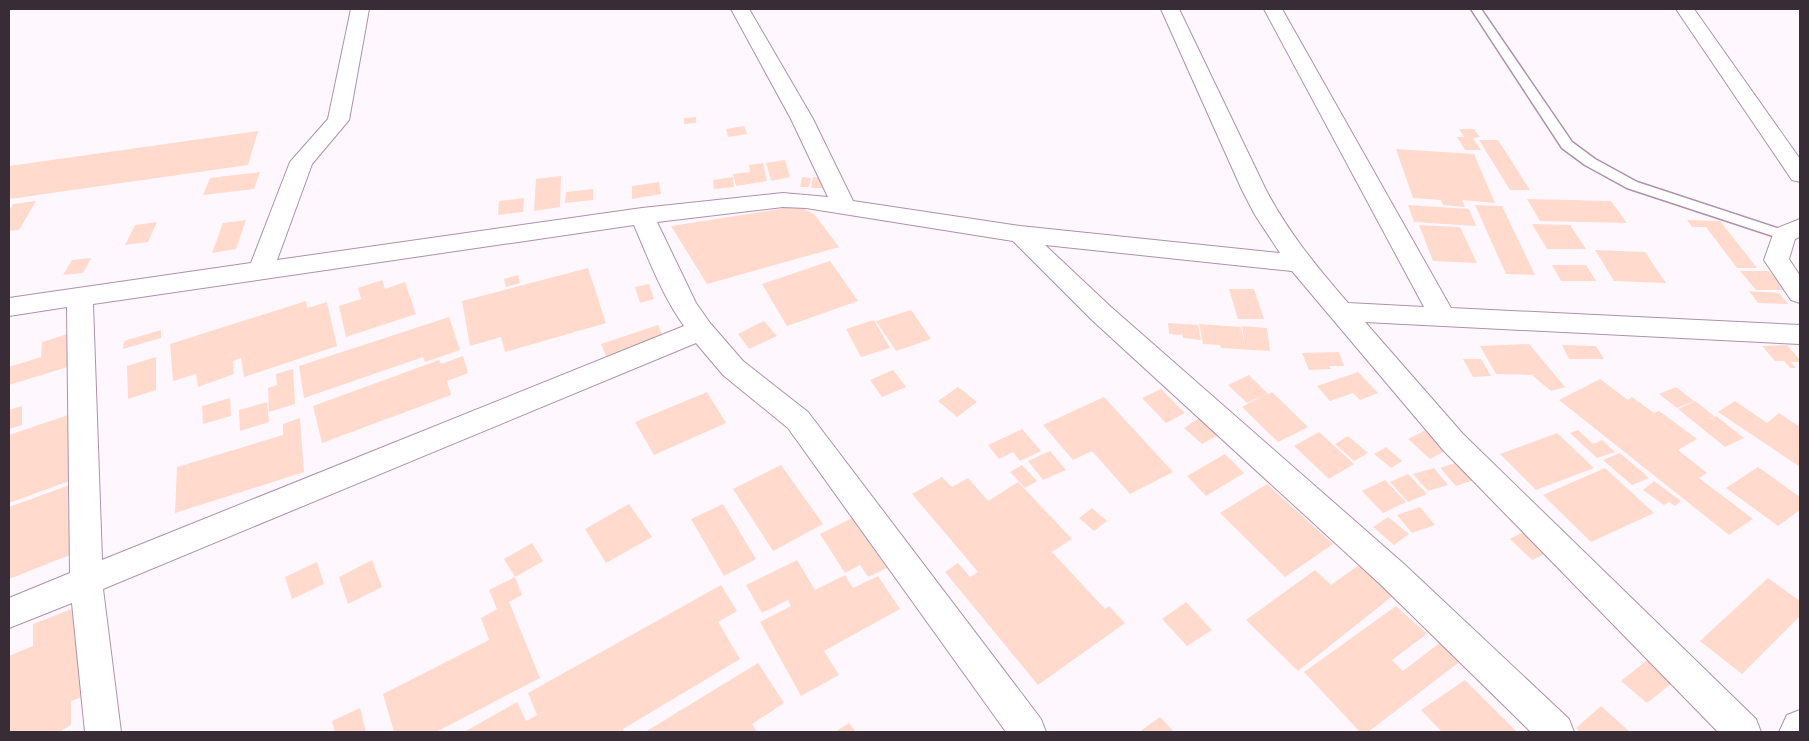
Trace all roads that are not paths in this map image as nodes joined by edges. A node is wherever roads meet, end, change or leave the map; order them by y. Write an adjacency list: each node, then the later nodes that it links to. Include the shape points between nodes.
1 (360, 9): 13 (street, via 338,120 301,162)
2 (740, 9): 8 (street, via 802,119)
3 (1170, 9): 12 (street, via 1254,190)
4 (1273, 9): 18 (street)
5 (1476, 9): 10 (lane, via 1567,145 1590,162 1632,185)
6 (1685, 9): 7 (street)
7 (1800, 175)
8 (844, 207): 9 (street, via 783,200); 11 (street)
9 (642, 216): 13 (street); 19 (street, via 685,308)
10 (1792, 231): 14 (street, via 1776,260)
11 (1020, 234): 12 (street); 26 (street, via 1102,314 1392,574)
12 (1299, 263): 17 (street)
13 (260, 272): 15 (street)
14 (1800, 294)
15 (80, 297): 16 (street); 21 (street)
16 (9, 308)
17 (1343, 312): 18 (street); 27 (street, via 1385,366 1453,442)
18 (1443, 317): 20 (street)
19 (701, 330): 21 (street); 25 (street, via 733,368 798,420)
20 (1800, 334)
21 (86, 581): 22 (street); 24 (street)
22 (9, 613)
23 (1800, 728): 28 (street)
24 (104, 732)
25 (1028, 732)
26 (1556, 732)
27 (1744, 732)
28 (1797, 732)

